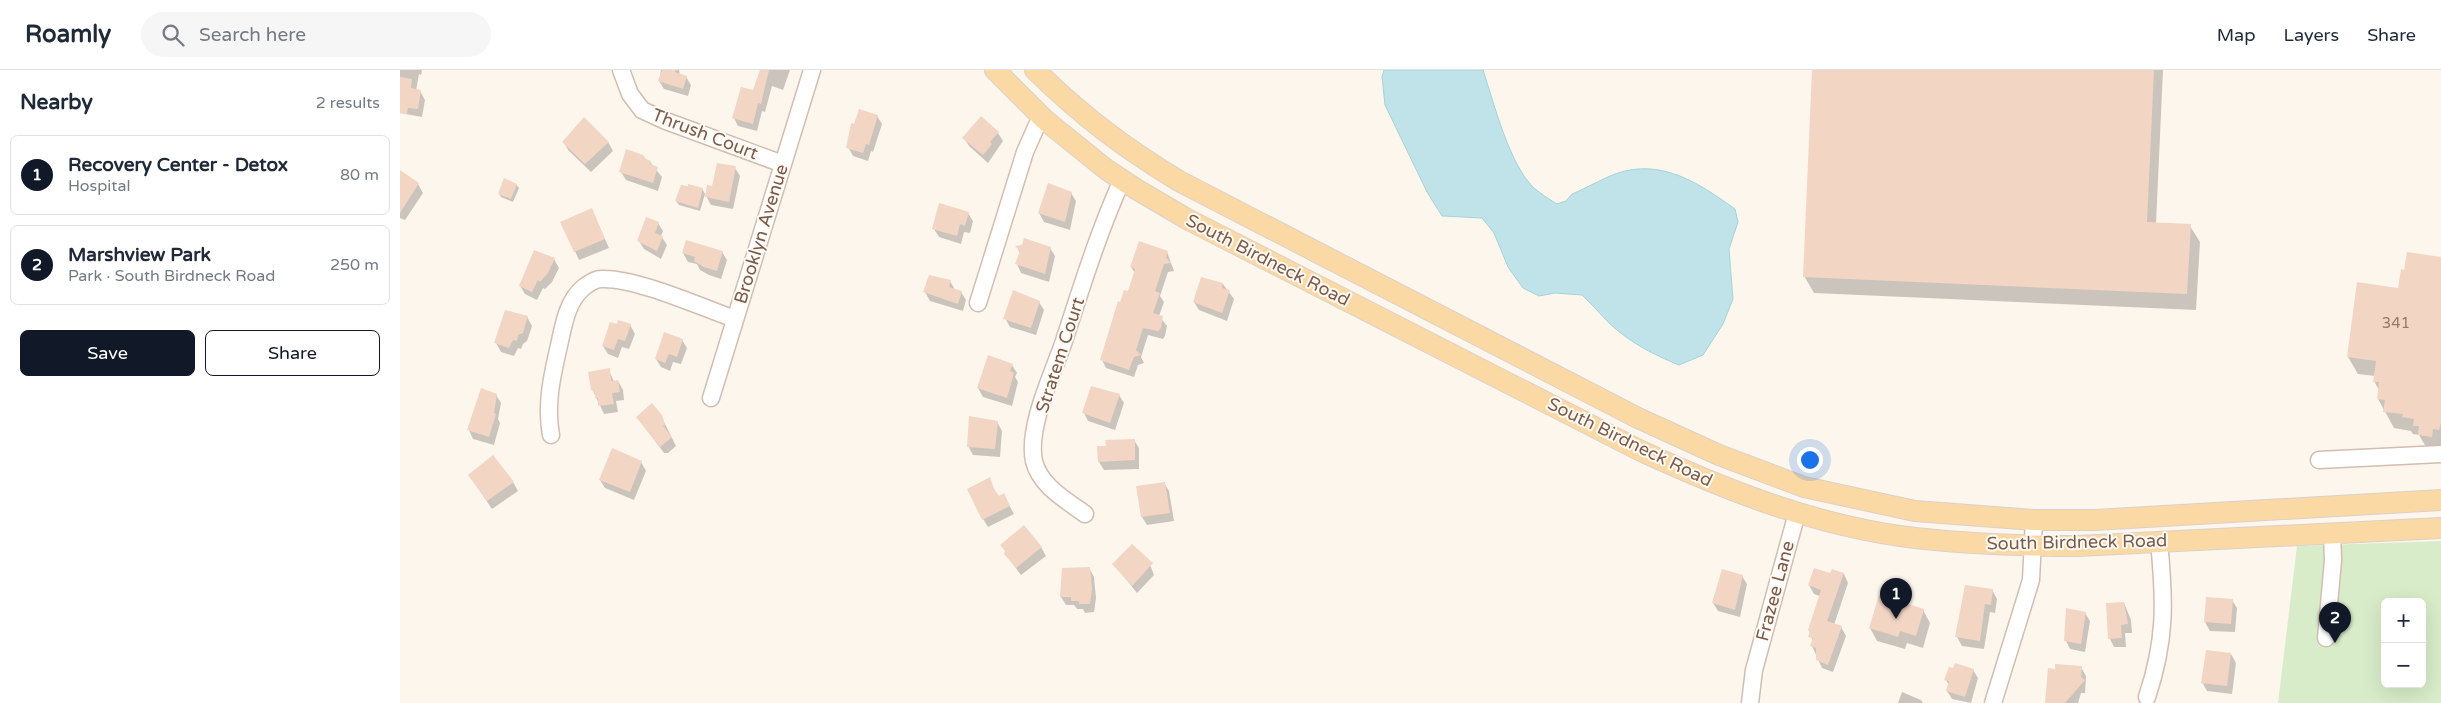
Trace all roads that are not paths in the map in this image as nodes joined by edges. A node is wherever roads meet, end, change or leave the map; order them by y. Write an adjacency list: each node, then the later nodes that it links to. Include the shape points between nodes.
1 (621, 70): 6 (street, Thrush Court, via 630,94 642,110)
2 (812, 70): 6 (street, Brooklyn Avenue)
3 (995, 70): 5 (main road, South Birdneck Road)
4 (1035, 70): 17 (main road, South Birdneck Road, via 1098,127 1132,153 1180,181 1638,418 1695,444 1804,487 1842,496 1915,510)
5 (1041, 116): 7 (main road, South Birdneck Road); 8 (street, via 1025,152)
6 (784, 164): 9 (street, Brooklyn Avenue)
7 (1122, 180): 15 (main road, South Birdneck Road, via 1187,219 1641,451 1710,482); 16 (street, Stratem Court, via 1096,244 1032,447 1034,463 1042,478 1053,491)
8 (978, 303)
9 (735, 319): 10 (street, Brooklyn Avenue); 11 (street, via 636,284 599,279 584,287 574,297 567,313 554,367 549,405)
10 (711, 398)
11 (551, 435)
12 (2441, 454): 13 (street)
13 (2319, 460)
14 (2441, 500): 17 (main road, South Birdneck Road, via 2095,520)
15 (1797, 513): 21 (main road, South Birdneck Road, via 1914,538); 24 (street, Frazee Lane, via 1754,670)
16 (1085, 514)
17 (2034, 520): 21 (street)
18 (2441, 528): 19 (main road, South Birdneck Road)
19 (2332, 534): 20 (main road, South Birdneck Road); 22 (street)
20 (2159, 542): 21 (main road, South Birdneck Road); 23 (street, via 2162,637)
21 (2033, 546): 25 (street, via 2027,596)
22 (2326, 638)
23 (2147, 697)
24 (1750, 703)
25 (1993, 703)

